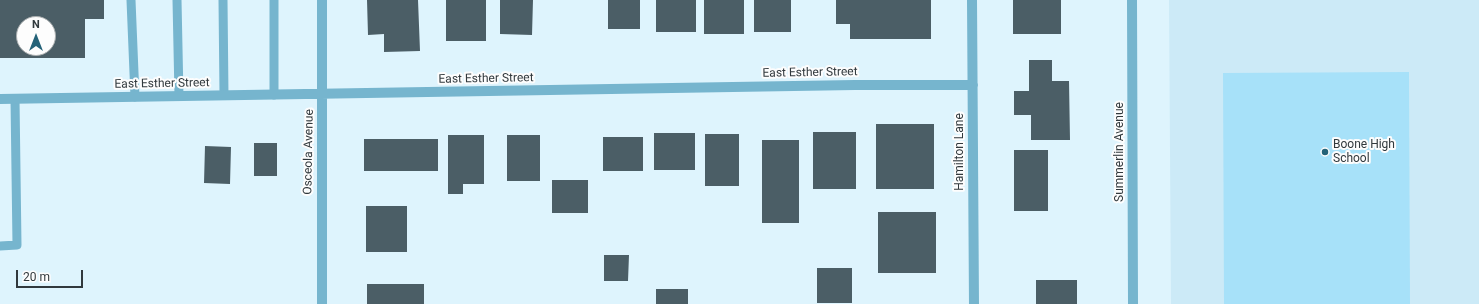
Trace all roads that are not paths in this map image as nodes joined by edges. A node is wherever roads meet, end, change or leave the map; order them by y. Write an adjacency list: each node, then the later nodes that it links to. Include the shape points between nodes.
1 (131, 0): 13 (lane)
2 (177, 0): 12 (lane)
3 (223, 0): 10 (lane)
4 (274, 0): 11 (lane)
5 (322, 0): 9 (street, Osceola Avenue)
6 (972, 0): 8 (street, Hamilton Lane)
7 (1132, 0): 19 (street, Summerlin Avenue)
8 (973, 85): 9 (street, East Esther Street); 18 (street, Hamilton Lane)
9 (323, 94): 11 (street, East Esther Street); 17 (street, Osceola Avenue)
10 (224, 95): 11 (street, East Esther Street); 12 (street, East Esther Street)
11 (274, 95)
12 (179, 96): 13 (street, East Esther Street)
13 (135, 97): 15 (street, East Esther Street)
14 (0, 99): 15 (street, East Esther Street)
15 (15, 99): 16 (lane, via 17,245)
16 (0, 246)
17 (322, 304)
18 (974, 304)
19 (1133, 304)

